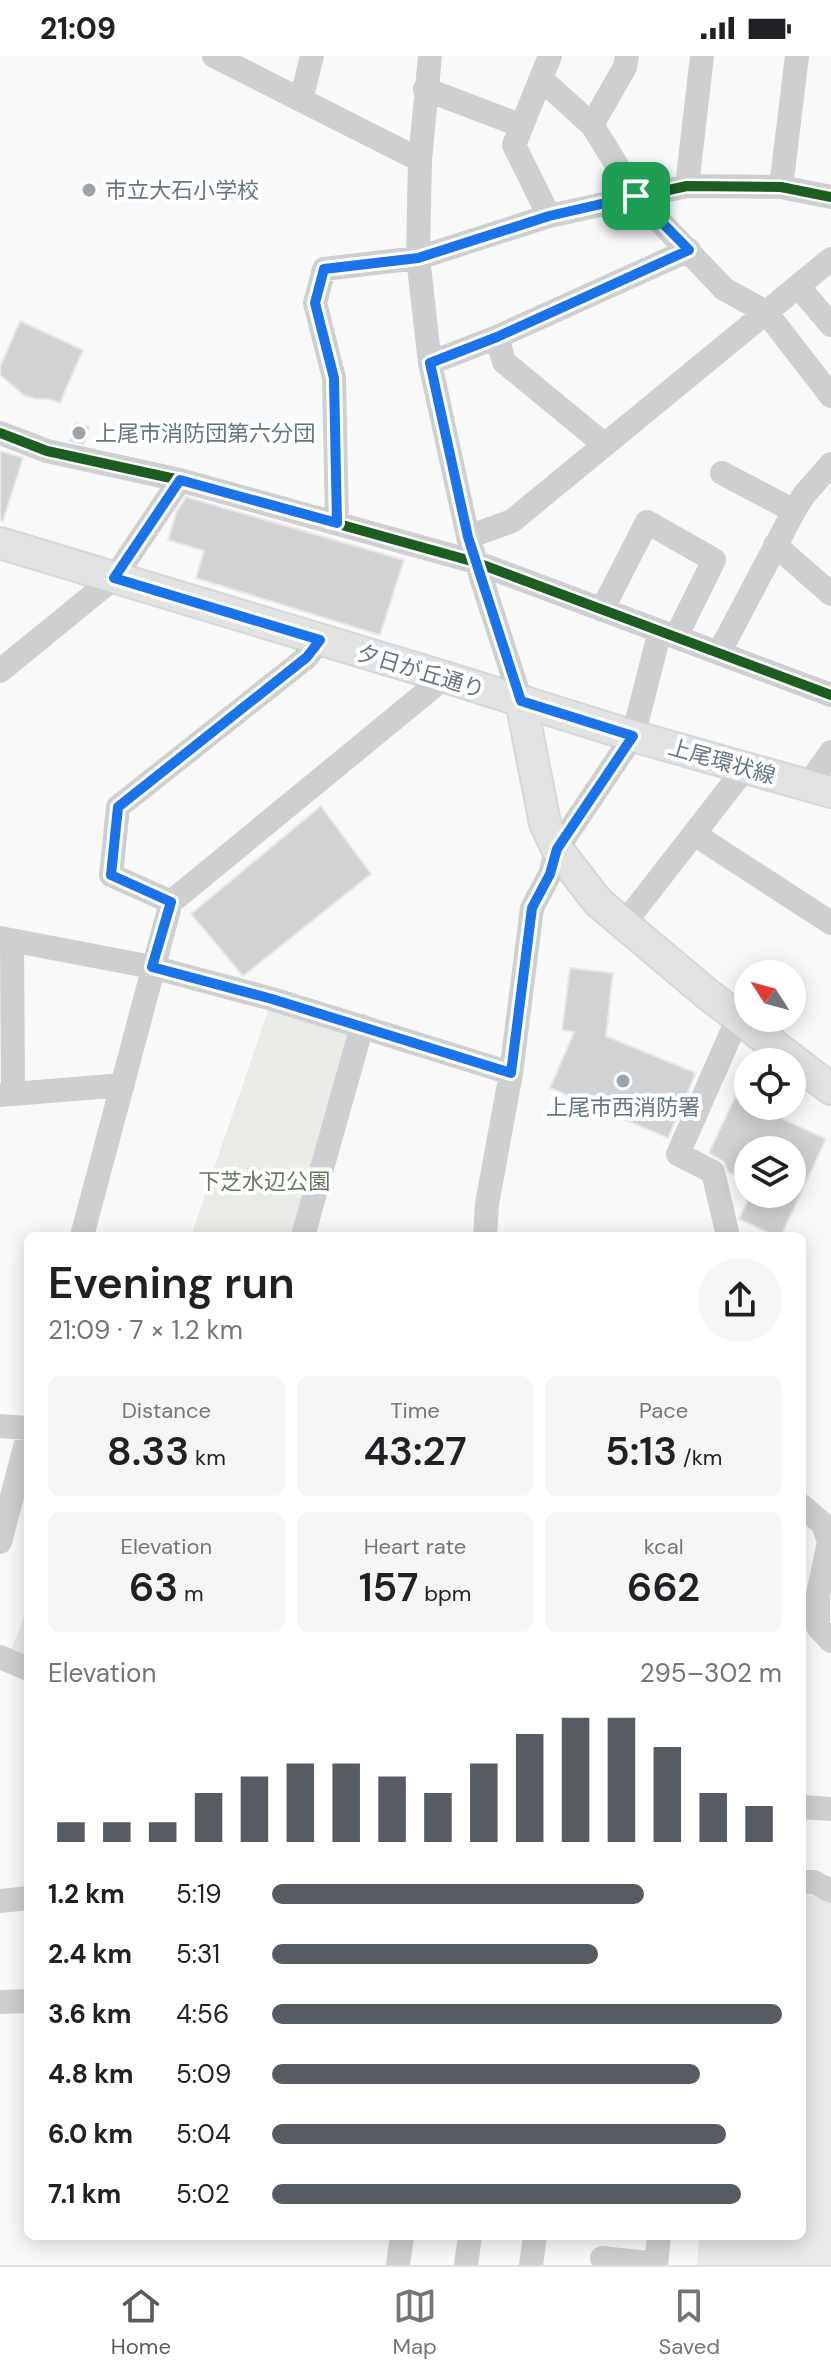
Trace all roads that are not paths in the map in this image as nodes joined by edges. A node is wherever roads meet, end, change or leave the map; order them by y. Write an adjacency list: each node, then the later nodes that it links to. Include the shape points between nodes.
1 (214, 56): 10 (street)
2 (312, 56): 10 (street)
3 (430, 56): 9 (street)
4 (550, 56): 8 (street)
5 (627, 56): 11 (street)
6 (702, 56): 14 (street)
7 (797, 56): 15 (street)
8 (541, 79): 11 (street); 12 (street)
9 (425, 89): 12 (street); 13 (street)
10 (301, 100): 13 (street)
11 (592, 125): 16 (street)
12 (522, 126): 18 (street, via 514,145)
13 (420, 160): 20 (street)
14 (687, 186): 15 (street); 16 (street)
15 (781, 187): 17 (street)
16 (636, 196): 18 (street); 19 (street)
17 (831, 197)
18 (549, 216): 20 (street)
19 (689, 250): 23 (street, via 724,289); 25 (street)
20 (418, 258): 26 (street); 34 (street, via 324,269 315,303 334,378)
21 (831, 259): 22 (street)
22 (798, 286): 23 (street); 24 (street)
23 (766, 312): 27 (street); 29 (street)
24 (831, 325)
25 (497, 337): 26 (street); 29 (street, via 504,362)
26 (430, 363): 35 (street)
27 (829, 388)
28 (0, 433): 32 (street, via 47,451)
29 (605, 445): 35 (street, via 512,521)
30 (831, 464): 33 (street)
31 (722, 473): 33 (street)
32 (180, 480): 34 (street); 39 (street)
33 (794, 511): 37 (street)
34 (337, 523): 38 (street)
35 (468, 537): 38 (street)
36 (0, 543): 39 (main road, 夕日が丘通り)
37 (775, 545): 40 (street); 44 (street)
38 (475, 562): 41 (street); 48 (street)
39 (114, 578): 43 (main road, 夕日が丘通り); 45 (street)
40 (831, 594)
41 (602, 610): 42 (street); 42 (street, via 647,522 714,560)
42 (668, 634): 44 (street); 49 (street)
43 (320, 640): 46 (main road, 夕日が丘通り); 55 (street, via 307,657 118,807 111,875)
44 (719, 653): 47 (street)
45 (0, 671)
46 (445, 677): 48 (main road, 夕日が丘通り); 55 (street)
47 (831, 695)
48 (521, 701): 49 (main road, 上尾環状線); 54 (main road, via 545,823)
49 (633, 736): 51 (main road, 上尾環状線); 54 (street)
50 (831, 752): 52 (street)
51 (746, 767): 52 (main road, 上尾環状線); 53 (street)
52 (820, 789)
53 (694, 834): 56 (street); 57 (street)
54 (557, 849): 57 (main road); 64 (street, via 532,908)
55 (171, 902): 59 (street)
56 (831, 923)
57 (623, 925): 60 (main road)
58 (6, 939): 59 (street); 67 (street)
59 (152, 967): 61 (street); 65 (street)
60 (734, 1015)
61 (362, 1026): 64 (street); 69 (street)
62 (734, 1027): 71 (street, via 678,1154 713,1172)
63 (756, 1032): 66 (main road)
64 (511, 1073): 70 (street)
65 (123, 1085): 67 (street); 68 (street)
66 (831, 1089)
67 (6, 1094)
68 (83, 1232)
69 (304, 1232)
70 (485, 1232)
71 (727, 1232)
72 (0, 1426): 73 (street)
73 (24, 1428)
74 (24, 1451): 76 (street)
75 (806, 1509): 77 (street, via 823,1524 829,1542)
76 (0, 1542)
77 (810, 1592): 78 (street, via 818,1627)
78 (831, 1641)
79 (0, 1657): 80 (street)
80 (24, 1667)
81 (806, 1807): 82 (street)
82 (831, 1809)
83 (806, 1882): 84 (street)
84 (831, 1891)
85 (24, 1898): 86 (street)
86 (0, 1901)
87 (24, 2001): 88 (street)
88 (0, 2002)
89 (401, 2240): 95 (street)
90 (469, 2240): 96 (street)
91 (534, 2240): 97 (street)
92 (659, 2240): 94 (street)
93 (602, 2253): 94 (street)
94 (656, 2264)
95 (398, 2265)
96 (466, 2265)
97 (531, 2265)

